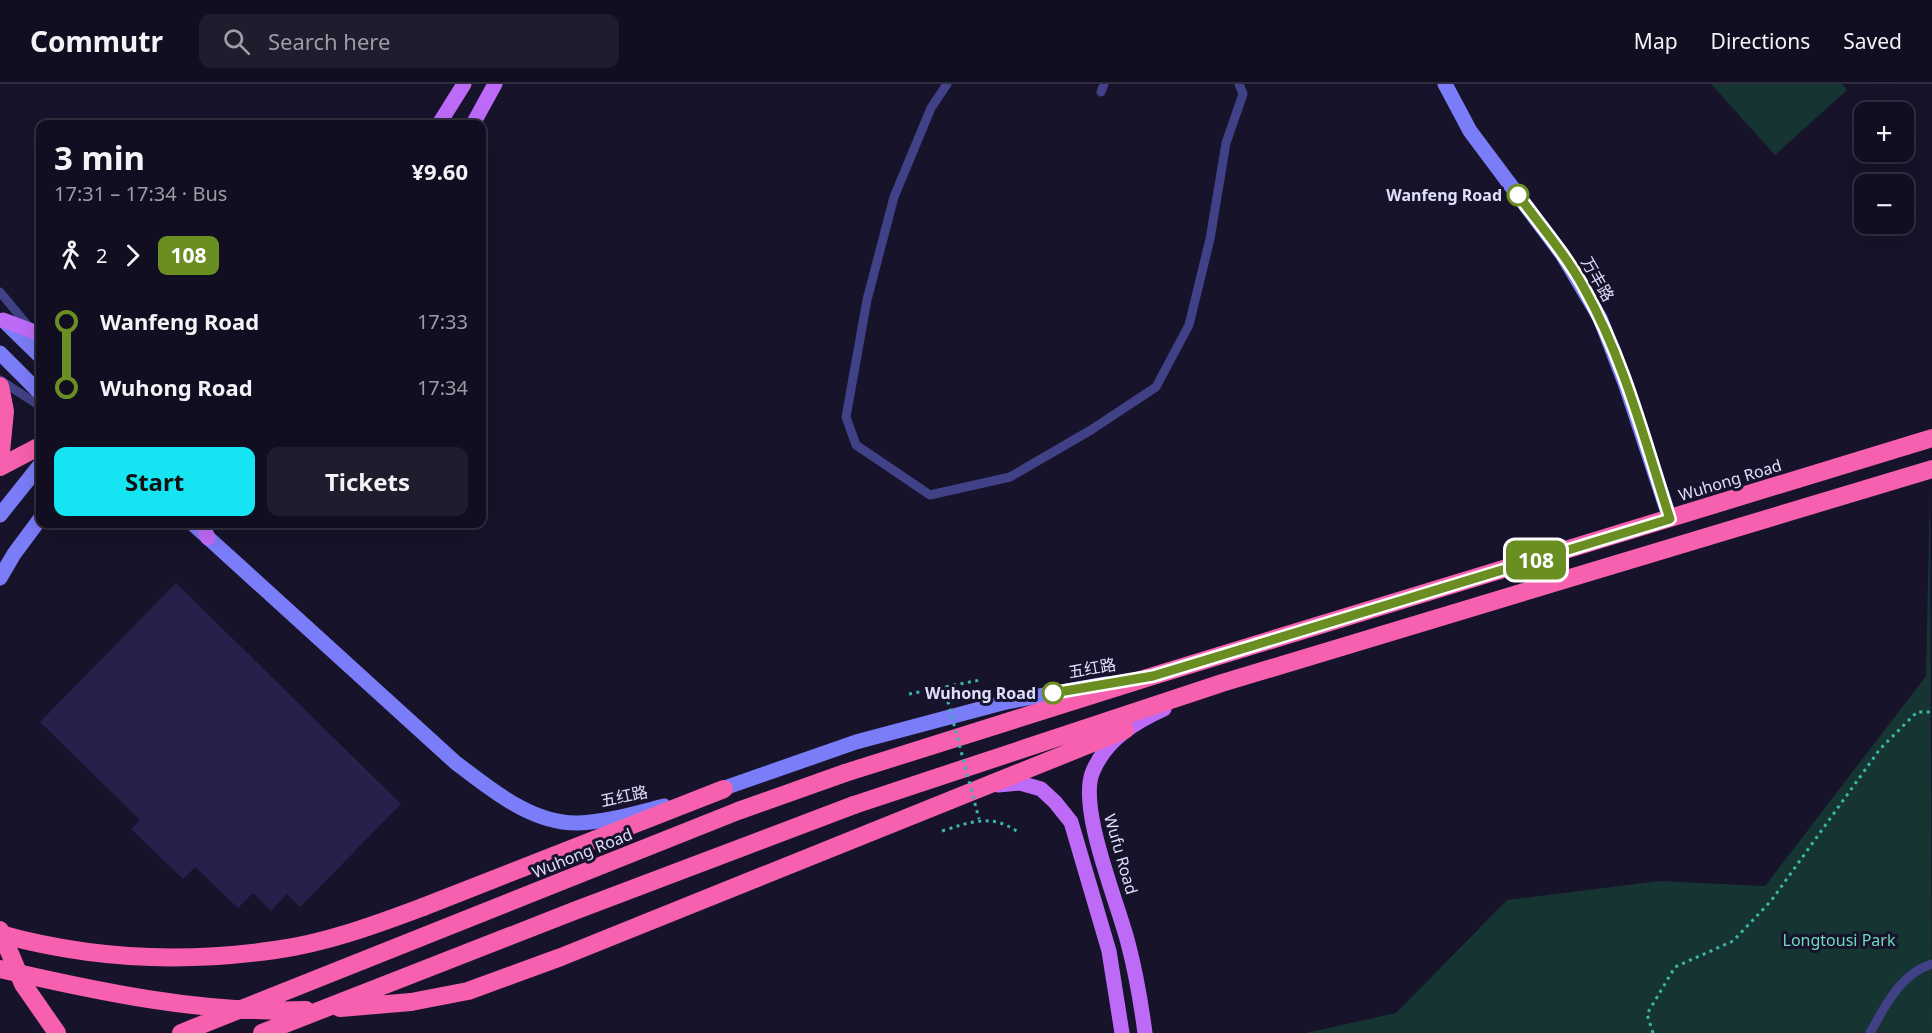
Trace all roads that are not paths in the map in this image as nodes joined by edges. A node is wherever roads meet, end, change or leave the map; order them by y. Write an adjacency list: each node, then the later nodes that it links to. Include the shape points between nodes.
1 (464, 84): 6 (main road)
2 (495, 84): 7 (main road)
3 (946, 84): 4 (lane, via 931,108 894,197 867,300 846,417 856,444 930,495 1010,477 1156,387 1190,325 1226,143 1242,94)
4 (1239, 84)
5 (1445, 84): 24 (main road, 万丰路, via 1470,130 1562,254 1600,318)
6 (442, 120)
7 (475, 120)
8 (0, 292): 10 (lane)
9 (2, 319): 11 (main road); 12 (main road)
10 (36, 334)
11 (36, 335)
12 (36, 352)
13 (0, 353): 16 (main road)
14 (0, 380): 17 (lane)
15 (0, 386): 20 (highway, via 5,411)
16 (36, 389)
17 (36, 403)
18 (1932, 438): 24 (highway, Wuhong Road)
19 (36, 448): 20 (highway)
20 (0, 465)
21 (36, 470): 23 (main road)
22 (1932, 470): 31 (highway)
23 (0, 515)
24 (1670, 519): 30 (highway, Wuhong Road)
25 (36, 524): 29 (main road)
26 (197, 528): 28 (main road, 五红路)
27 (204, 528): 28 (main road)
28 (208, 538): 33 (main road, 五红路, via 456,763 527,811 559,821 603,820)
29 (0, 578)
30 (1153, 676): 33 (main road, 五红路, via 1006,702 832,749); 39 (highway, Wuhong Road, bridge, via 844,773)
31 (1222, 683): 32 (main road, Wufu Road); 40 (highway, bridge, via 855,805)
32 (1125, 730): 34 (highway); 42 (main road, Wufu Road, via 1092,772 1091,816 1128,943)
33 (724, 789): 35 (highway, bridge, via 356,932 276,950 202,957 131,957 60,947)
34 (966, 794): 37 (highway, bridge, via 561,957 468,991 411,1002 268,1012 74,986); 41 (main road, via 1020,783 1041,789 1071,822 1109,951)
35 (0, 932): 38 (highway, via 23,984)
36 (1932, 964): 43 (lane, via 1916,968 1889,999)
37 (0, 969)
38 (57, 1033)
39 (181, 1033)
40 (262, 1033)
41 (1122, 1033)
42 (1145, 1033)
43 (1870, 1033)

